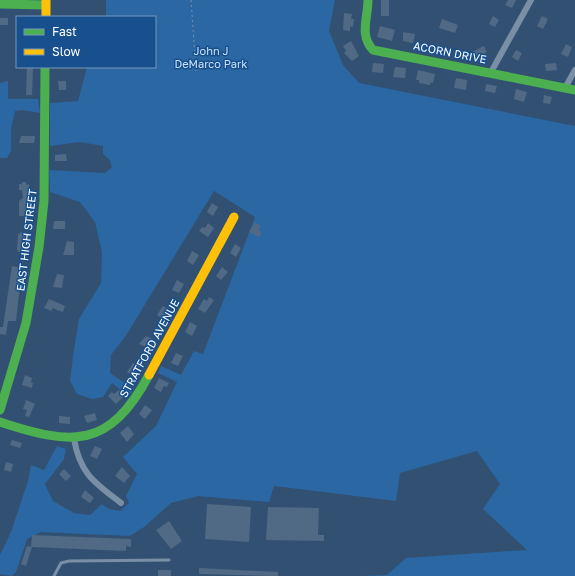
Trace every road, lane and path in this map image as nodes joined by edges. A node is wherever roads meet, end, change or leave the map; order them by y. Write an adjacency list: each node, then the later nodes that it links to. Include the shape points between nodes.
1 (191, 0): 9 (path)
2 (368, 0): 10 (street, ACORN DRIVE, via 369,13 364,38 373,50)
3 (531, 0): 10 (street)
4 (46, 2): 5 (street); 6 (street)
5 (0, 4)
6 (46, 16)
7 (45, 68): 14 (street, EAST HIGH STREET, via 44,201 39,247 26,324)
8 (575, 70): 11 (street)
9 (196, 71)
10 (491, 72): 11 (street, ACORN DRIVE)
11 (565, 88): 12 (street, ACORN DRIVE)
12 (575, 90)
13 (234, 217): 16 (street, STRATFORD AVENUE, via 131,406 104,430)
14 (0, 410)
15 (0, 422): 16 (street, STRATFORD AVENUE, via 45,437)
16 (74, 439): 17 (street, via 79,462 87,475)
17 (121, 503)
18 (169, 560): 19 (lane, via 69,561 61,563)
19 (54, 576)

